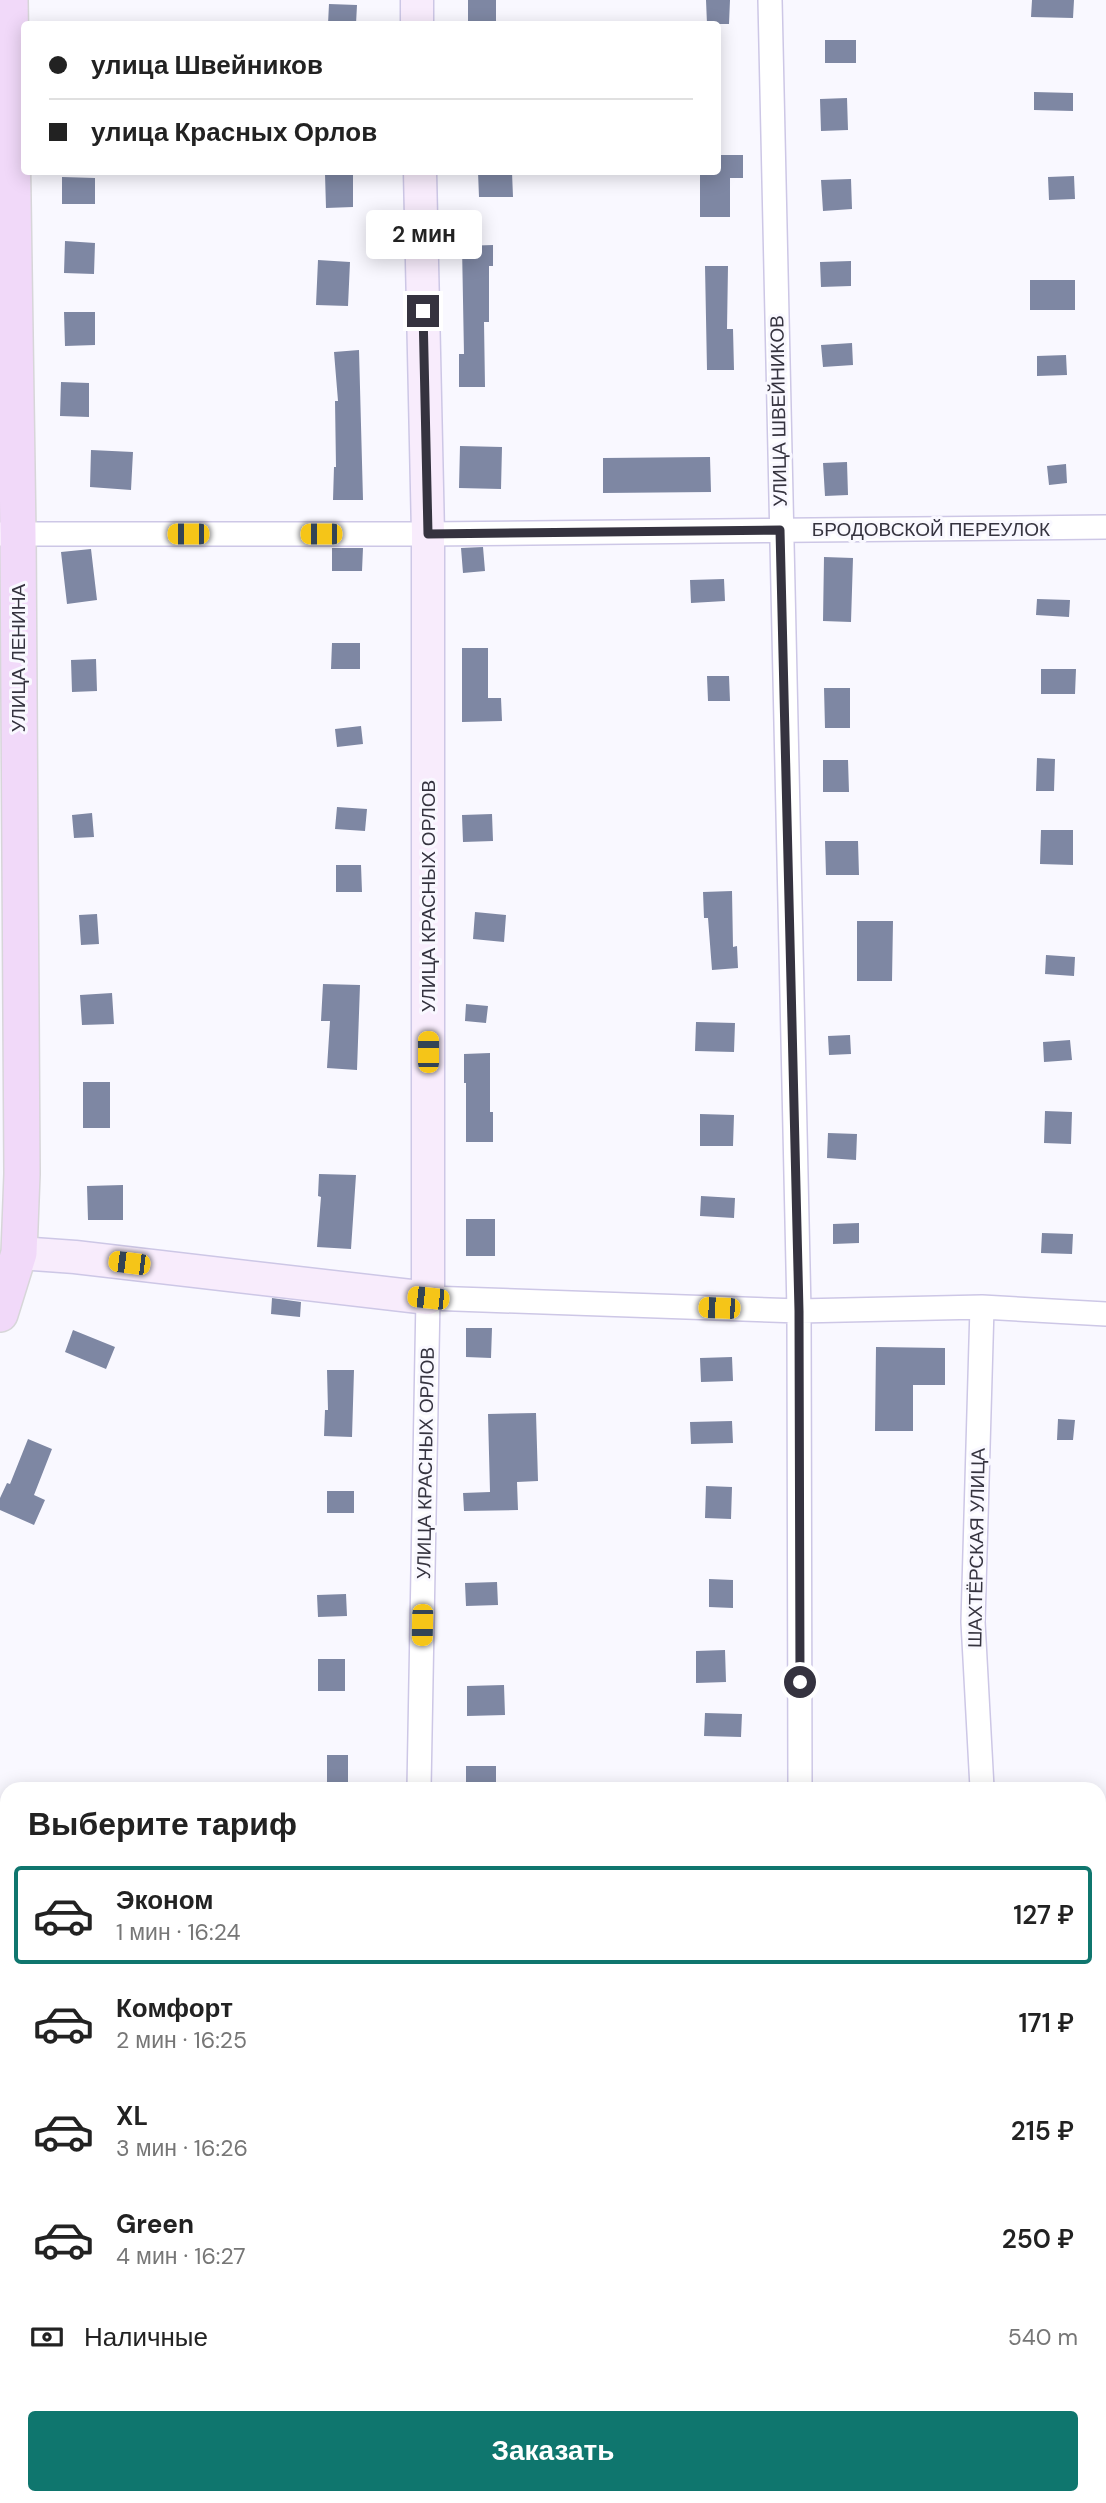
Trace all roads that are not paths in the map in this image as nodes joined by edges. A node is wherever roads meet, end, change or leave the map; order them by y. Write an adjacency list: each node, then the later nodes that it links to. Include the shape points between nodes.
1 (10, 0): 8 (main road, УЛИЦА ЛЕНИНА)
2 (417, 0): 4 (street)
3 (770, 0): 7 (street, УЛИЦА ШВЕЙНИКОВ)
4 (417, 21)
5 (420, 175): 9 (street, УЛИЦА КРАСНЫХ ОРЛОВ)
6 (1106, 527): 7 (street, БРОДОВСКОЙ ПЕРЕУЛОК)
7 (780, 530): 9 (street, БРОДОВСКОЙ ПЕРЕУЛОК); 14 (street, УЛИЦА ШВЕЙНИКОВ)
8 (9, 534): 9 (street, БРОДОВСКОЙ ПЕРЕУЛОК); 10 (main road, УЛИЦА ЛЕНИНА)
9 (428, 534): 12 (street, УЛИЦА КРАСНЫХ ОРЛОВ)
10 (10, 1150): 11 (main road, УЛИЦА ЛЕНИНА)
11 (19, 1253): 12 (street); 15 (main road, УЛИЦА ЛЕНИНА)
12 (428, 1298): 14 (street); 17 (street, УЛИЦА КРАСНЫХ ОРЛОВ)
13 (982, 1307): 14 (street); 16 (street); 19 (street, ШАХТЁРСКАЯ УЛИЦА, via 973,1622)
14 (799, 1311): 18 (street, УЛИЦА ШВЕЙНИКОВ)
15 (0, 1314)
16 (1106, 1314)
17 (419, 1782)
18 (800, 1782)
19 (982, 1782)

